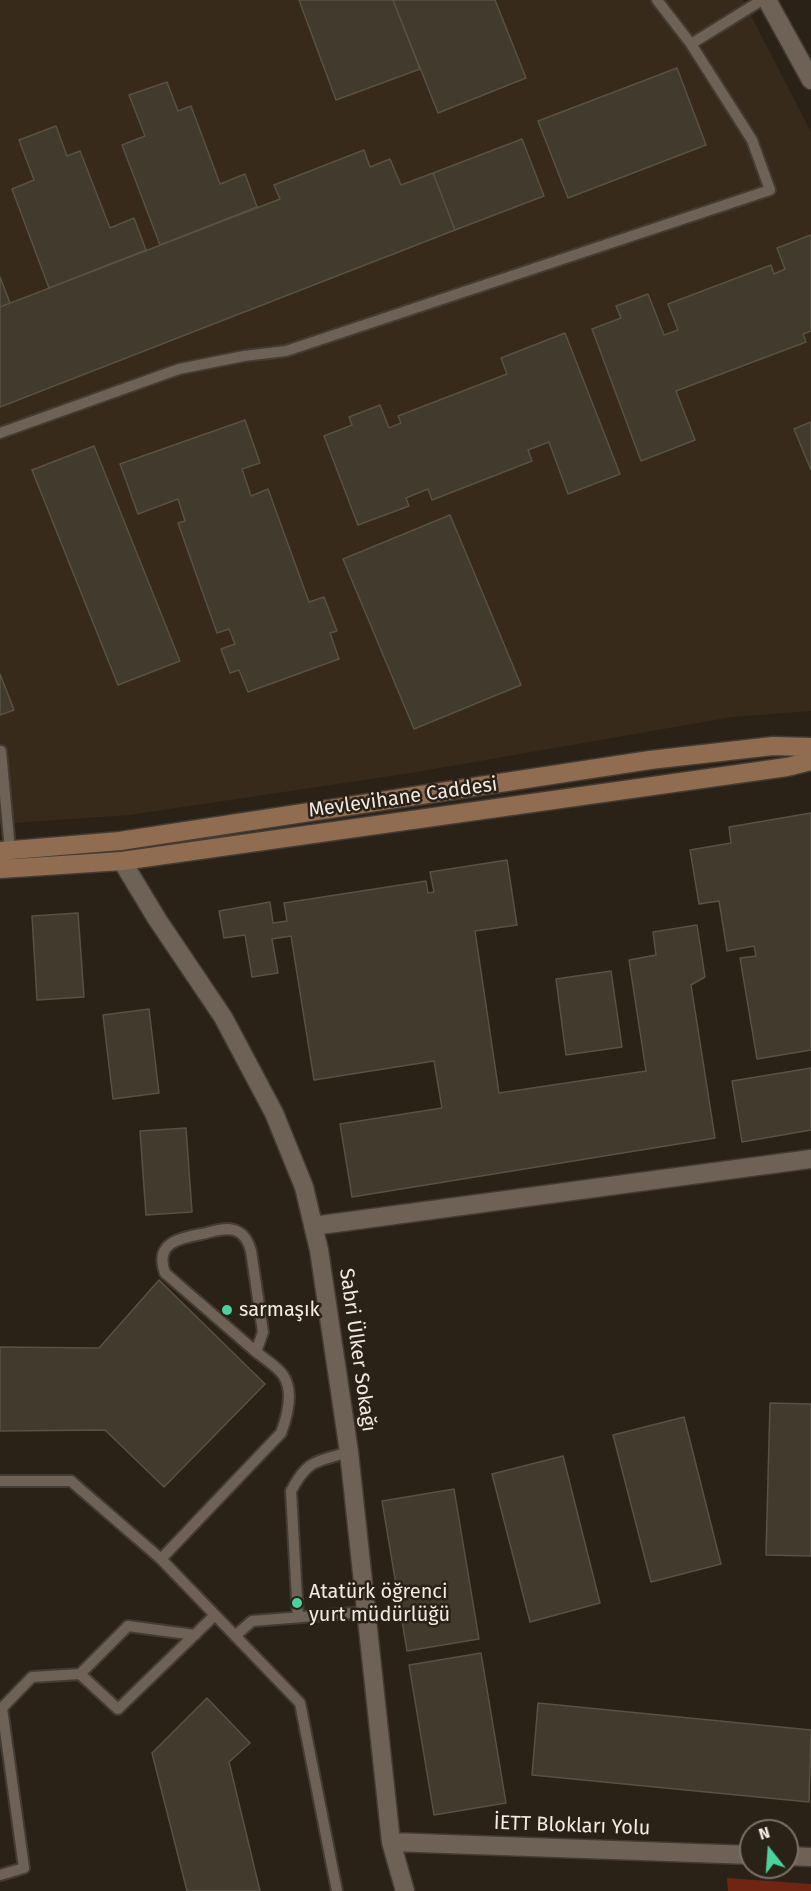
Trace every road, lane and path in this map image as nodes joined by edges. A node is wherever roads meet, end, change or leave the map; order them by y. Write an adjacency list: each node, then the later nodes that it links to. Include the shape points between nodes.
1 (657, 0): 4 (lane)
2 (762, 0): 4 (lane)
3 (767, 0): 5 (street)
4 (691, 44): 6 (lane, via 752,140 770,190 286,351 179,369)
5 (811, 80)
6 (0, 432)
7 (811, 747): 10 (street, Mevlevihane Caddesi, via 773,746 650,760)
8 (1, 752): 11 (lane)
9 (811, 761): 12 (street, Mevlevihane Caddesi)
10 (120, 841): 11 (street, Mevlevihane Caddesi); 12 (street)
11 (5, 859): 12 (street, Mevlevihane Caddesi)
12 (122, 861): 14 (street, Sabri Ülker Sokağı, via 223,1017 274,1113 304,1187)
13 (811, 1159): 14 (street)
14 (313, 1226): 16 (street, Sabri Ülker Sokağı)
15 (256, 1352): 15 (lane, via 165,1273 162,1258 170,1244 224,1229 246,1239 263,1332); 18 (lane, via 283,1375 288,1405 281,1433)
16 (349, 1452): 19 (street, Sabri Ülker Sokağı); 21 (lane, via 310,1464 291,1491)
17 (0, 1481): 18 (lane, via 71,1481)
18 (161, 1559): 20 (lane)
19 (365, 1612): 21 (lane); 26 (street, Sabri Ülker Sokağı)
20 (215, 1615): 22 (lane); 23 (lane)
21 (298, 1617): 23 (lane, via 252,1621)
22 (195, 1635): 24 (lane, via 128,1626); 24 (lane, via 118,1709)
23 (235, 1636): 29 (lane, via 300,1703)
24 (80, 1674): 25 (lane, via 32,1677)
25 (1, 1709): 28 (lane, via 24,1868)
26 (391, 1842): 27 (street, İETT Blokları Yolu); 30 (street, Sabri Ülker Sokağı)
27 (739, 1855)
28 (0, 1875)
29 (337, 1891)
30 (405, 1891)

